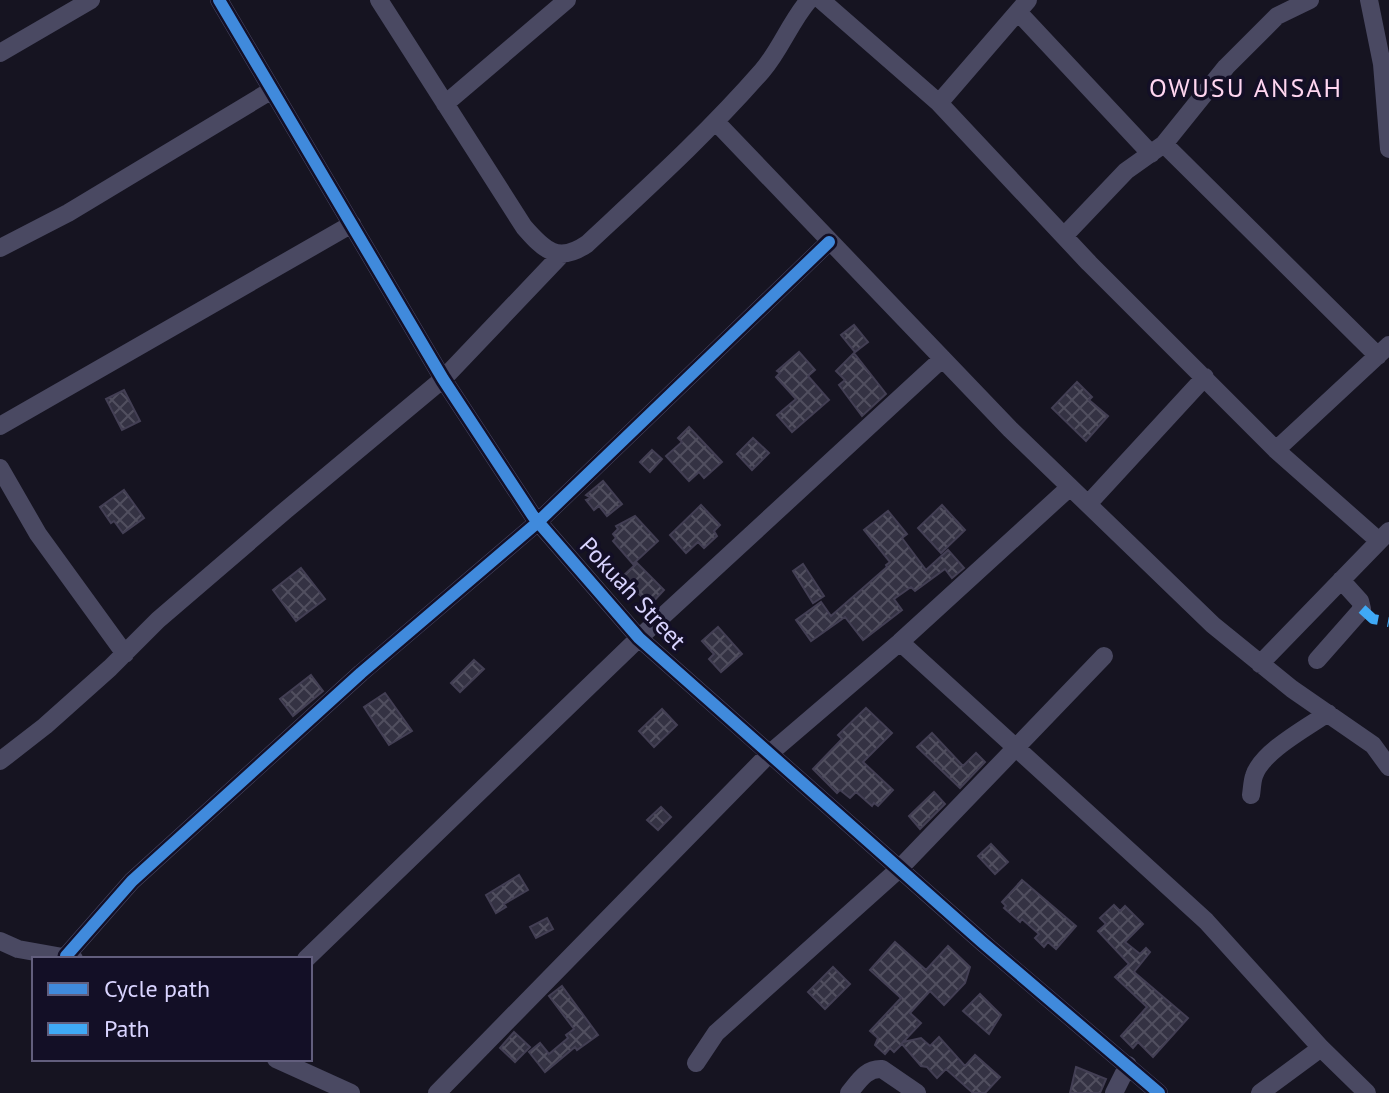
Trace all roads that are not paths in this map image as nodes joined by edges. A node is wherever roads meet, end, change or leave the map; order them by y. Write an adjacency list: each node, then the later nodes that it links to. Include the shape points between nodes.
1 (91, 0): 10 (street)
2 (379, 0): 13 (street)
3 (567, 0): 13 (street)
4 (809, 0): 14 (street, via 764,69)
5 (821, 0): 12 (street)
6 (1310, 0): 15 (street, via 1277,16 1226,67)
7 (1369, 0): 16 (street, via 1382,64)
8 (224, 2): 11 (street, Pokuah Street)
9 (1023, 6): 12 (street); 15 (street)
10 (0, 53)
11 (272, 90): 17 (street, Pokuah Street); 20 (street)
12 (939, 103): 18 (street)
13 (445, 104): 21 (street, via 524,227 541,247)
14 (716, 122): 19 (street); 21 (street, via 587,244)
15 (1158, 149): 18 (street, via 1126,171); 22 (street)
16 (1389, 149)
17 (352, 224): 25 (street, Pokuah Street); 26 (street)
18 (1065, 235): 24 (street)
19 (829, 242): 23 (street); 31 (street)
20 (0, 248)
21 (561, 255): 25 (street)
22 (1383, 350): 27 (street)
23 (942, 359): 29 (street); 34 (street)
24 (1205, 377): 27 (street); 30 (street)
25 (443, 379): 31 (street, Pokuah Street); 36 (street, via 158,620)
26 (0, 426)
27 (1276, 450): 32 (street)
28 (0, 468): 36 (street, via 38,534)
29 (1070, 487): 30 (street); 35 (street)
30 (1088, 504): 39 (street)
31 (538, 522): 34 (street, Pokuah Street); 48 (street, via 361,673 132,881)
32 (1384, 536): 33 (street)
33 (1341, 580): 38 (street, via 1362,609); 39 (street)
34 (639, 638): 42 (street, Pokuah Street); 49 (street)
35 (900, 642): 41 (street); 42 (street)
36 (125, 654): 43 (street)
37 (1104, 656): 41 (street)
38 (1317, 660)
39 (1260, 664): 40 (street)
40 (1328, 713): 44 (street, via 1373,745); 45 (street, via 1259,766)
41 (1016, 748): 46 (street); 50 (street, via 1206,921)
42 (769, 754): 46 (street, Pokuah Street); 55 (street)
43 (0, 761)
44 (1389, 767)
45 (1251, 795)
46 (899, 869): 52 (street, via 716,1033); 53 (street, Pokuah Street)
47 (0, 941): 48 (street)
48 (70, 957)
49 (308, 957)
50 (1321, 1048): 60 (street); 61 (street)
51 (280, 1061): 54 (street)
52 (696, 1063)
53 (1128, 1065): 58 (street); 59 (street, Pokuah Street)
54 (339, 1090)
55 (437, 1093)
56 (849, 1093): 57 (street, via 876,1069)
57 (917, 1093)
58 (1114, 1093)
59 (1159, 1093)
60 (1260, 1093)
61 (1367, 1093)

